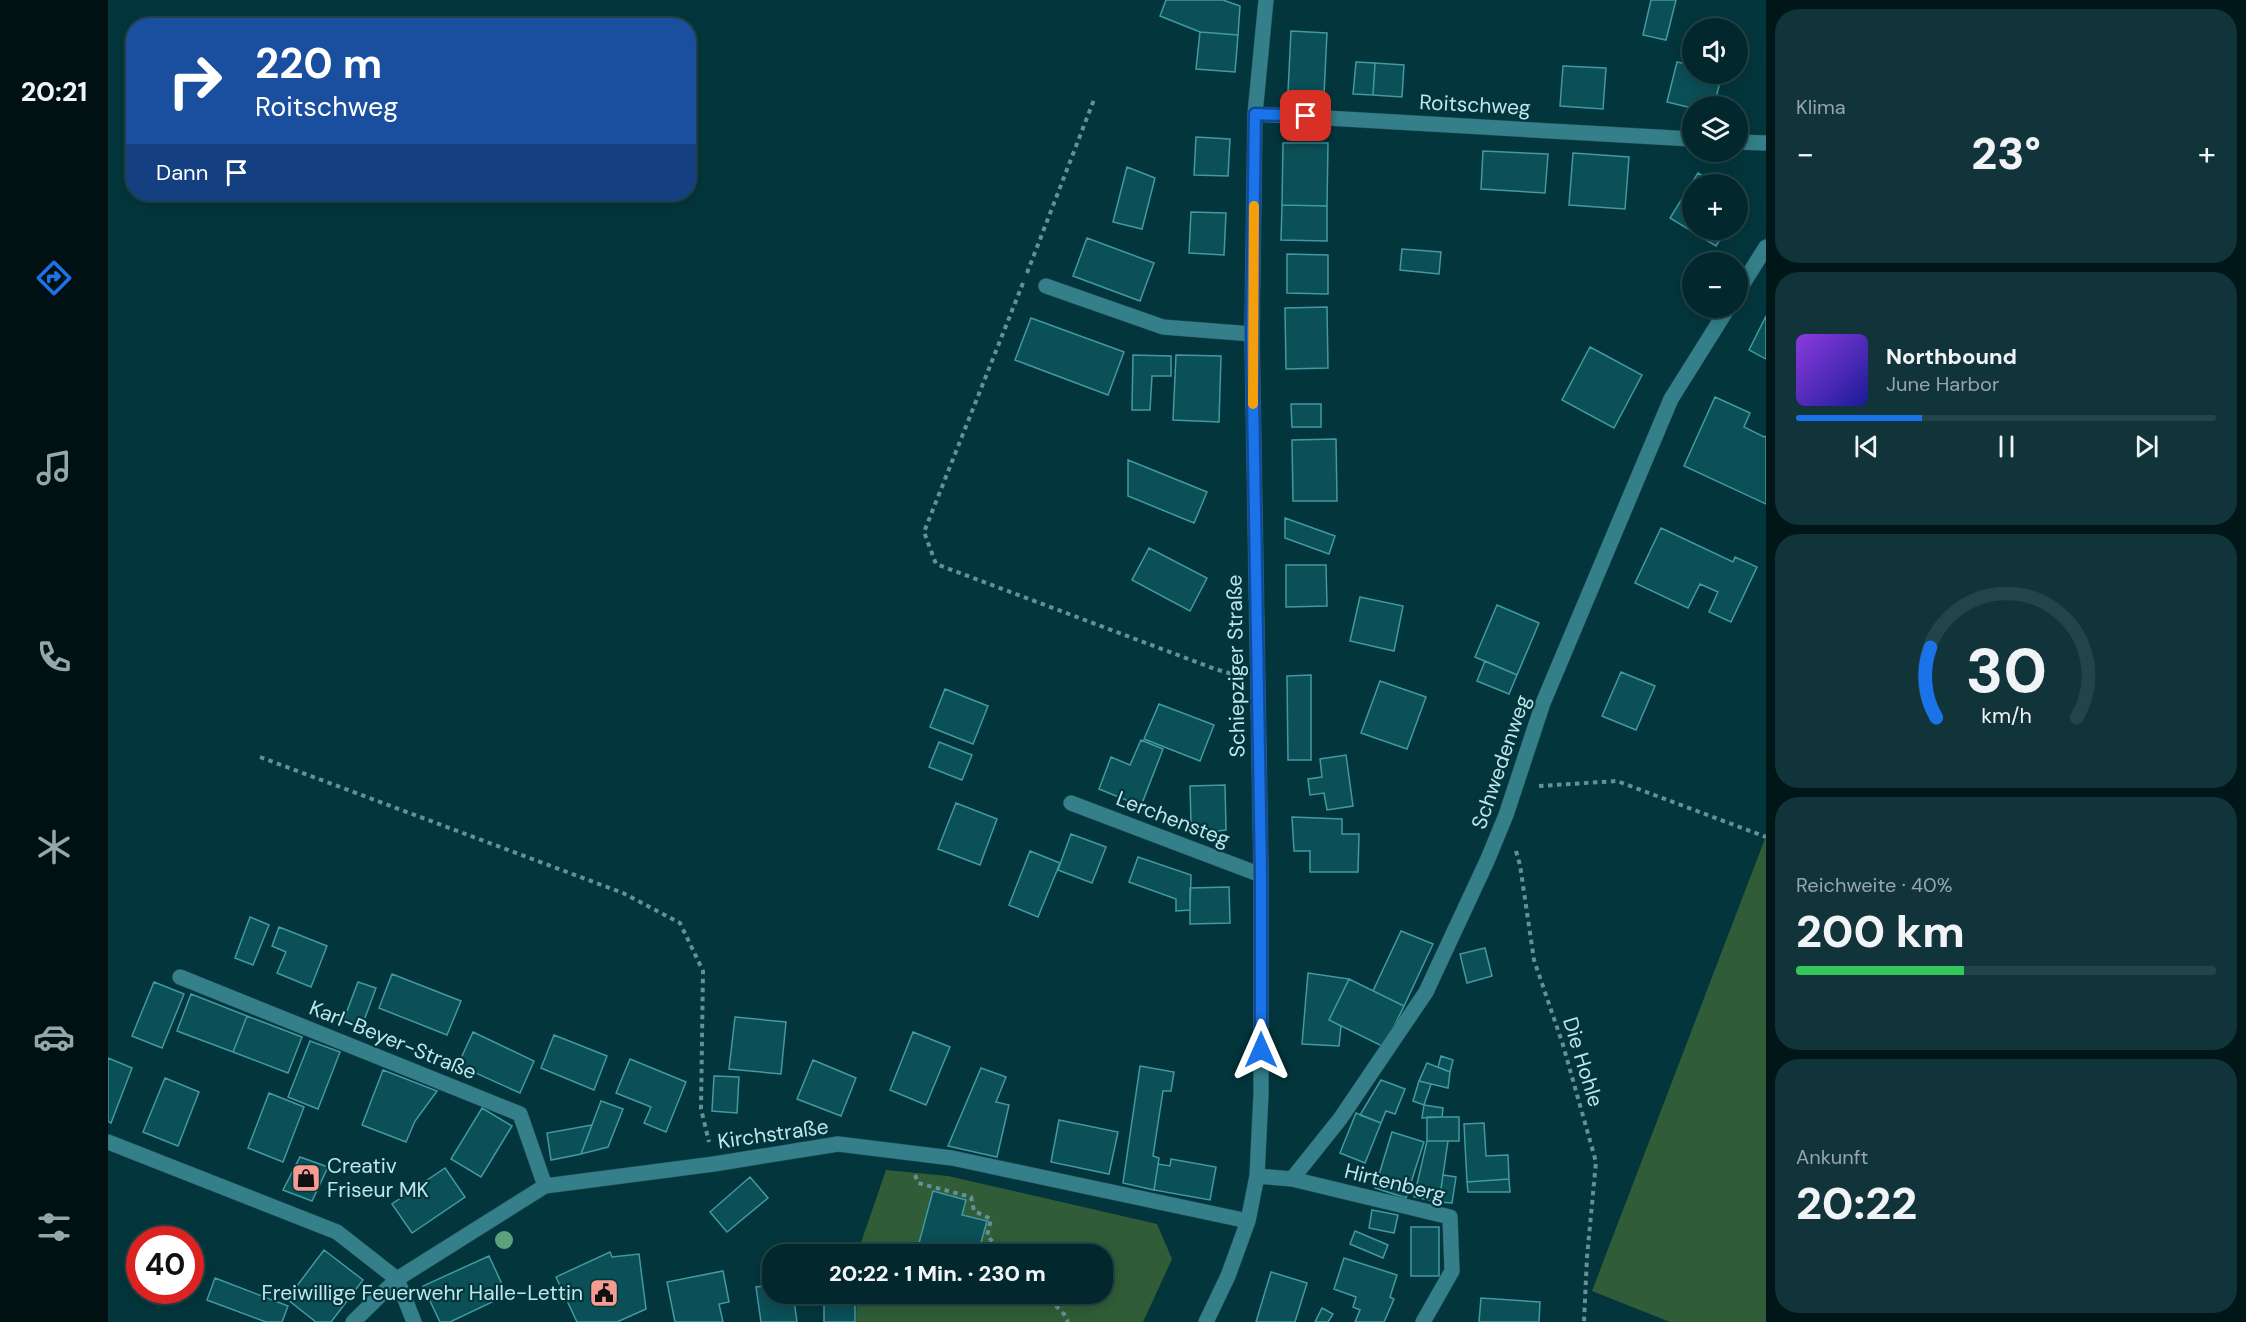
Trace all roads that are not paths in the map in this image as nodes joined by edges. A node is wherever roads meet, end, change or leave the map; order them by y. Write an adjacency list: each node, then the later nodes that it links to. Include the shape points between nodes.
1 (1266, 0): 2 (street, Schiepziger Straße)
2 (1255, 114): 3 (street, Roitschweg); 10 (street, Schiepziger Straße)
3 (1682, 138)
4 (1748, 143): 5 (street)
5 (1766, 144)
6 (1766, 247): 7 (street)
7 (1748, 276)
8 (1046, 286): 10 (street, via 1163,327)
9 (1722, 318): 16 (street, Schwedenweg, via 1671,399 1542,704 1487,861 1426,992 1340,1119)
10 (1252, 334): 12 (street, Schiepziger Straße)
11 (1071, 803): 12 (street, Lerchensteg)
12 (1261, 875): 15 (street, Schiepziger Straße)
13 (180, 977): 17 (street, Karl-Beyer-Straße, via 520,1114)
14 (108, 1142): 19 (street, via 337,1232)
15 (1257, 1176): 16 (street); 18 (street, Schiepziger Straße)
16 (1292, 1179): 23 (street, Hirtenberg, via 1450,1217 1452,1271)
17 (545, 1186): 18 (street, Kirchstraße, via 838,1144 952,1158); 19 (street, Kirchstraße)
18 (1248, 1221): 22 (street, Schiepziger Straße)
19 (397, 1279): 20 (street, Kirchstraße); 21 (street)
20 (352, 1322)
21 (414, 1322)
22 (1206, 1322)
23 (1423, 1322)

